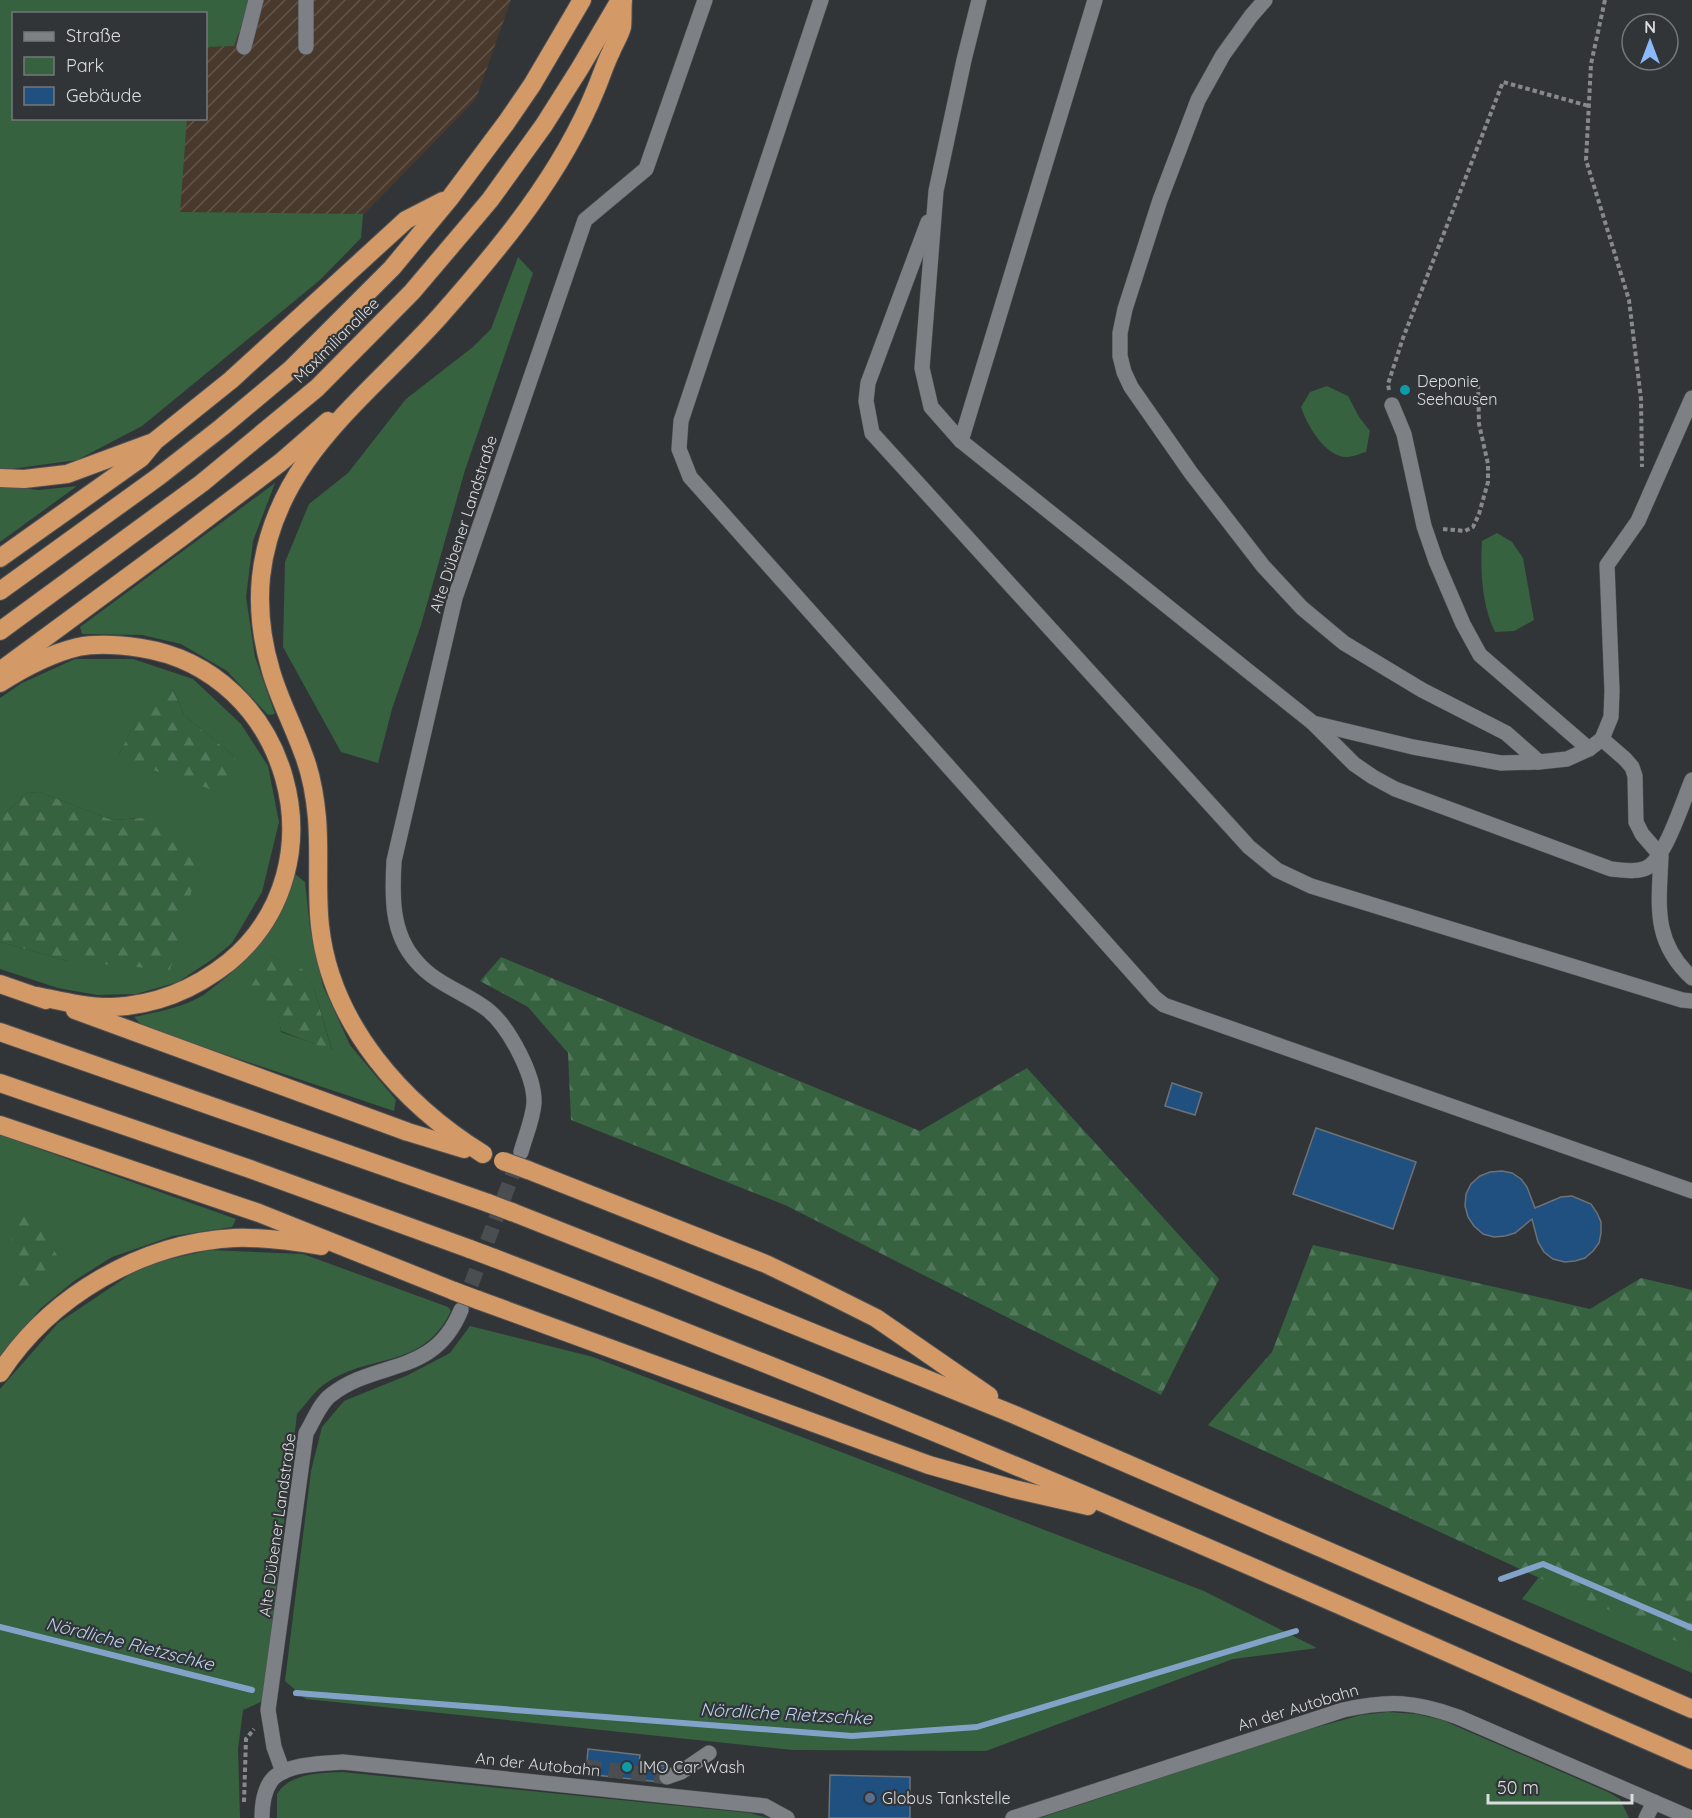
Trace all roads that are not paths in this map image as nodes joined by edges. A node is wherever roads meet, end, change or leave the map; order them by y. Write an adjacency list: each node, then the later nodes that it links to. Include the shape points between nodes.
1 (256, 0): 10 (street)
2 (306, 0): 11 (street)
3 (582, 0): 12 (highway, Maximilianallee, via 532,86)
4 (621, 0): 15 (highway, via 622,28 590,104 548,181 438,318); 22 (highway, Maximilianallee, via 544,125 490,201 412,292 325,380 202,483)
5 (705, 0): 38 (street, Alte Dübener Landstraße, via 646,169 585,220 455,598 394,861 394,910 399,932 415,961 438,982 489,1011 511,1036 527,1067 534,1102)
6 (821, 0): 40 (street, via 681,420 679,449 690,477 1164,1005)
7 (979, 0): 13 (street)
8 (1095, 0): 18 (street)
9 (1265, 0): 28 (street, via 1223,55 1198,100 1160,200 1125,309 1120,333 1124,372 1191,473 1263,566 1302,608 1344,643 1422,690 1506,733)
10 (244, 47)
11 (306, 47)
12 (450, 198): 17 (highway, via 406,220 239,372); 21 (highway, Maximilianallee, via 392,268 290,370 167,470)
13 (935, 204): 18 (street, via 922,369 931,407); 34 (street, via 868,383 866,401 872,433 1249,847 1277,870 1311,886)
14 (1692, 398): 26 (street, via 1638,521 1607,565 1612,691 1611,717)
15 (353, 403): 23 (highway, via 281,462); 39 (highway, via 293,480 275,515 261,580 263,635 271,672 313,789 320,931 330,971 348,1014 379,1065 453,1135)
16 (1392, 405): 27 (street, via 1404,434 1425,526 1450,593 1480,655)
17 (155, 441): 19 (highway, via 67,474); 20 (highway, via 141,458)
18 (962, 441): 25 (street)
19 (0, 478)
20 (0, 558)
21 (0, 591)
22 (0, 631)
23 (0, 671)
24 (0, 683): 33 (highway, via 38,660 80,647 120,645 159,651 187,662 234,693 266,732 287,787 292,823 288,862 277,900 246,948 195,987 167,998 111,1007)
25 (1313, 723): 28 (street, via 1501,763); 30 (street, via 1354,764 1395,789 1611,869 1647,868)
26 (1602, 739): 27 (street); 30 (street, via 1632,767 1636,822)
27 (1589, 749): 28 (street, via 1567,759)
28 (1539, 762)
29 (1692, 780): 30 (street)
30 (1660, 856): 31 (street, via 1658,915 1664,939)
31 (1692, 978)
32 (0, 984): 33 (highway)
33 (37, 996): 39 (highway, via 408,1132)
34 (1692, 1001)
35 (0, 1032): 44 (highway, bridge, via 512,1212)
36 (0, 1083): 45 (highway, bridge, via 250,1169 638,1312)
37 (0, 1125): 41 (highway, via 249,1210)
38 (521, 1152)
39 (483, 1155): 44 (highway, bridge, via 766,1264 866,1313)
40 (1692, 1191)
41 (357, 1253): 43 (highway, via 296,1242 234,1238 148,1256 64,1303 33,1332); 45 (highway, bridge, via 929,1466)
42 (461, 1310): 49 (street, Alte Dübener Landstraße, via 456,1323 423,1357 356,1380 329,1396 306,1433 268,1710)
43 (0, 1373)
44 (1015, 1415): 46 (highway)
45 (1136, 1517): 48 (highway)
46 (1692, 1709)
47 (710, 1753): 50 (street)
48 (1692, 1760)
49 (283, 1772): 52 (street, via 270,1782); 53 (street, An der Autobahn, via 325,1763 369,1764 765,1806)
50 (667, 1777)
51 (1654, 1802): 54 (street, An der Autobahn, via 1458,1717 1403,1702 1343,1710); 55 (street); 56 (street, An der Autobahn)
52 (262, 1818)
53 (787, 1818)
54 (1013, 1818)
55 (1646, 1818)
56 (1691, 1818)

